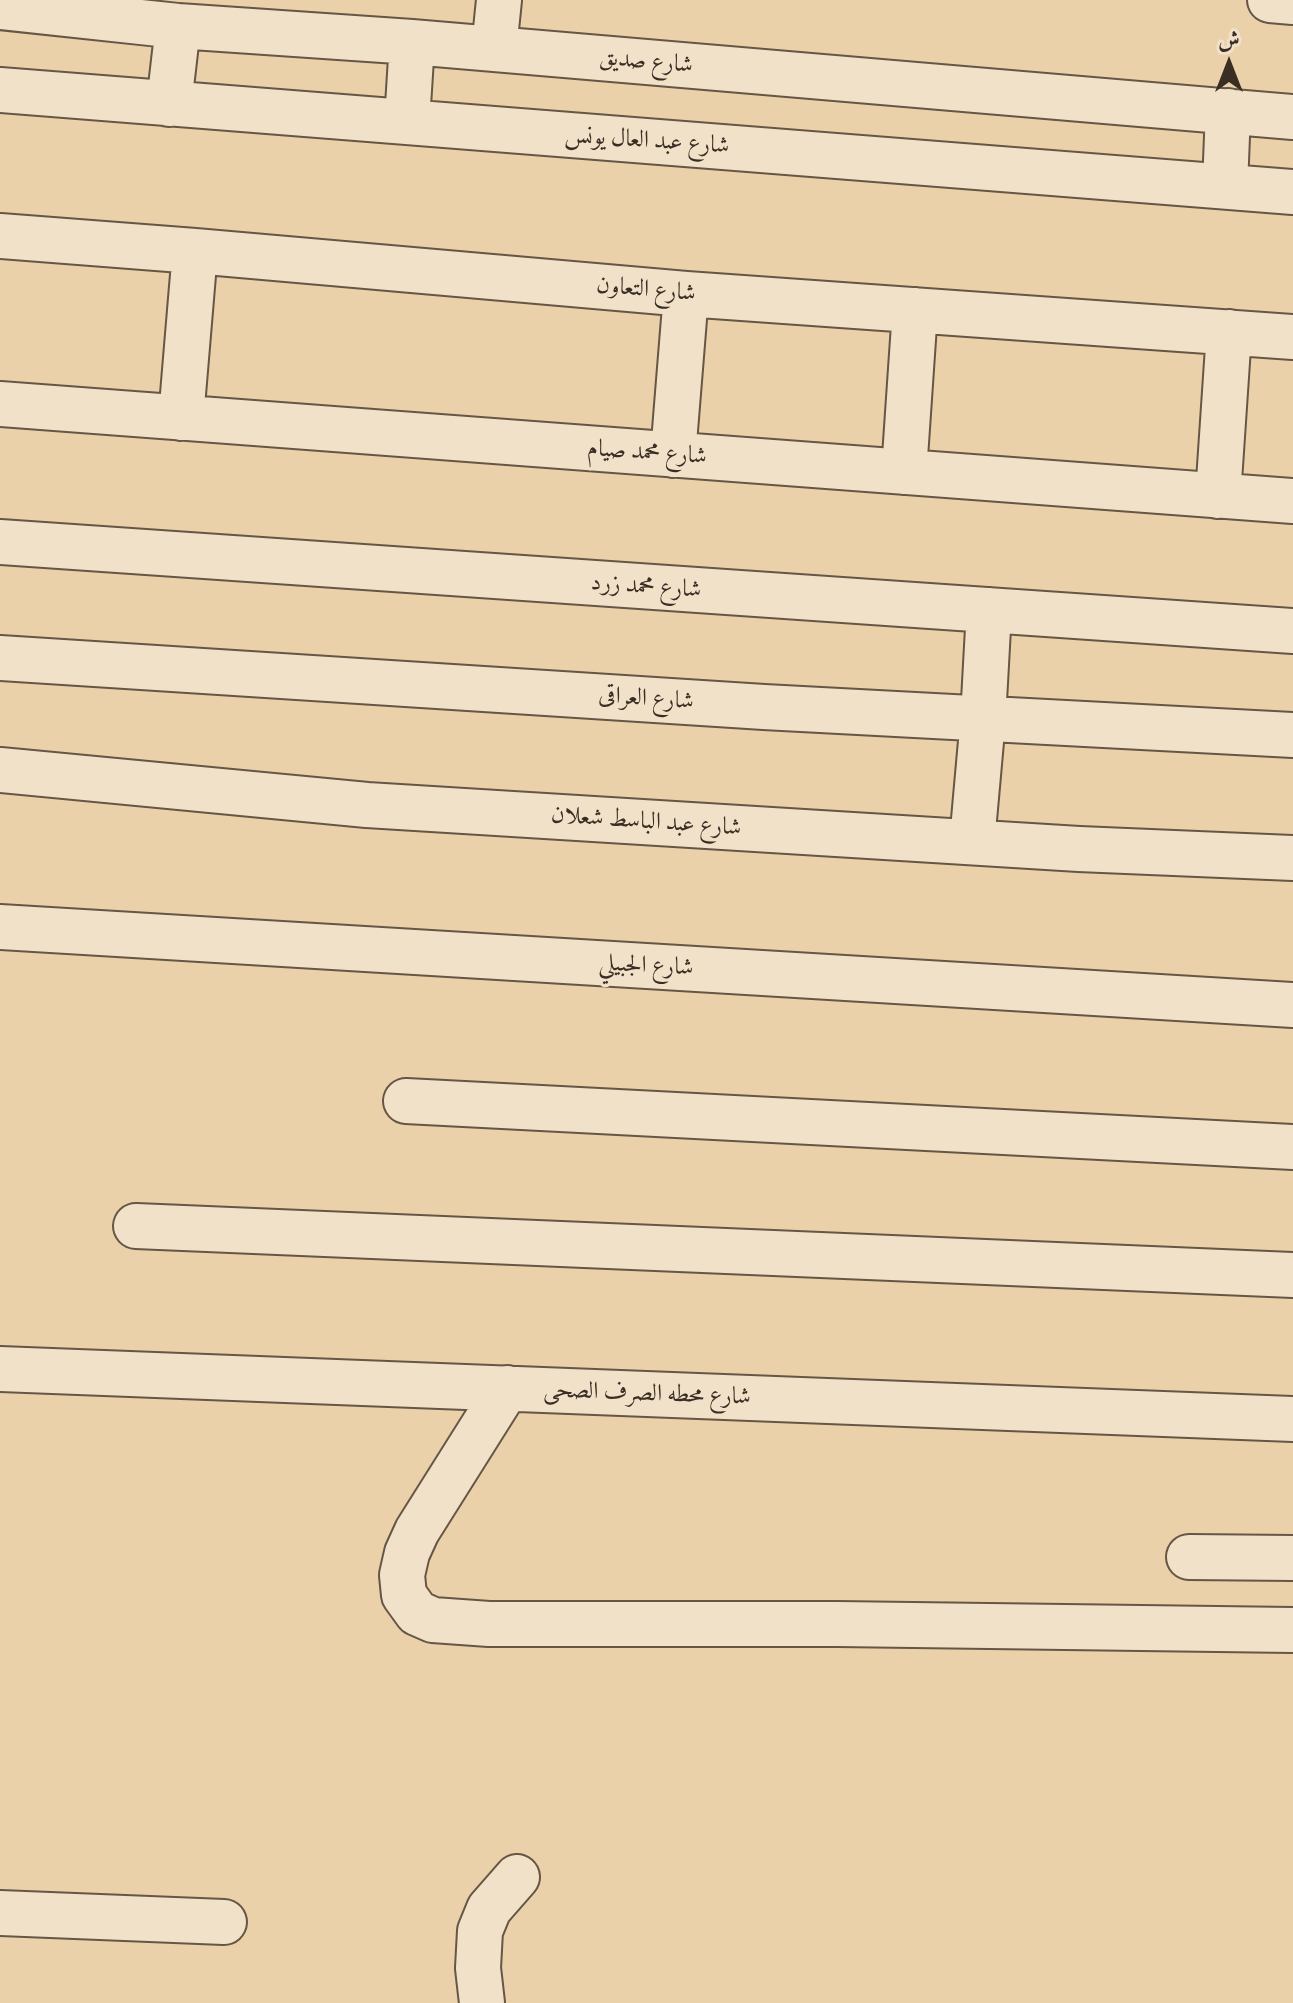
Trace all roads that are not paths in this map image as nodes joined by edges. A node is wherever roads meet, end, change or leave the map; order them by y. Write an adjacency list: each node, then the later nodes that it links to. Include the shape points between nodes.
1 (499, 0): 7 (street)
2 (1270, 0): 3 (street)
3 (1293, 2)
4 (0, 7): 5 (street, شارع صديق)
5 (178, 26): 6 (street, شارع صديق); 9 (street)
6 (412, 42): 7 (street, شارع صديق); 12 (street)
7 (494, 49): 10 (street, شارع صديق)
8 (0, 90): 9 (street, شارع عبد العال يونس)
9 (169, 104): 12 (street, شارع عبد العال يونس)
10 (1228, 111): 11 (street, شارع صديق); 13 (street)
11 (1293, 117)
12 (407, 122): 13 (street, شارع عبد العال يونس)
13 (1225, 186): 14 (street, شارع عبد العال يونس)
14 (1293, 192)
15 (0, 236): 16 (street, شارع التعاون)
16 (195, 251): 17 (street, شارع التعاون); 22 (street)
17 (686, 294): 18 (street, شارع التعاون); 23 (street)
18 (915, 310): 19 (street, شارع التعاون); 24 (street)
19 (1229, 332): 20 (street, شارع التعاون); 25 (street)
20 (1293, 337)
21 (0, 404): 22 (street, شارع محمد صيام)
22 (181, 418): 23 (street, شارع محمد صيام)
23 (673, 455): 24 (street, شارع محمد صيام)
24 (904, 472): 25 (street, شارع محمد صيام)
25 (1218, 496): 26 (street, شارع محمد صيام)
26 (1293, 501)
27 (0, 542): 28 (street, شارع محمد زرد)
28 (989, 610): 29 (street, شارع محمد زرد); 31 (street)
29 (1293, 631)
30 (0, 658): 31 (street, شارع العراقى)
31 (983, 719): 32 (street, شارع العراقى); 34 (street)
32 (1293, 735)
33 (0, 770): 34 (street, شارع عبد الباسط شعلان, via 367,805)
34 (972, 842): 35 (street, شارع عبد الباسط شعلان)
35 (1293, 858)
36 (0, 927): 37 (street, شارع الجبيلي)
37 (1293, 1005)
38 (406, 1101): 39 (street)
39 (1293, 1147)
40 (136, 1226): 41 (street)
41 (1293, 1275)
42 (0, 1369): 43 (street, شارع محطه الصرف الصحى)
43 (507, 1388): 44 (street, شارع محطه الصرف الصحى); 47 (street, via 407,1553 404,1595 417,1613 433,1620)
44 (1293, 1419)
45 (1189, 1557): 46 (street)
46 (1293, 1558)
47 (1293, 1630)
48 (517, 1877): 51 (street, via 489,1909 480,1931)
49 (0, 1913): 50 (street)
50 (224, 1922)
51 (482, 2003)

